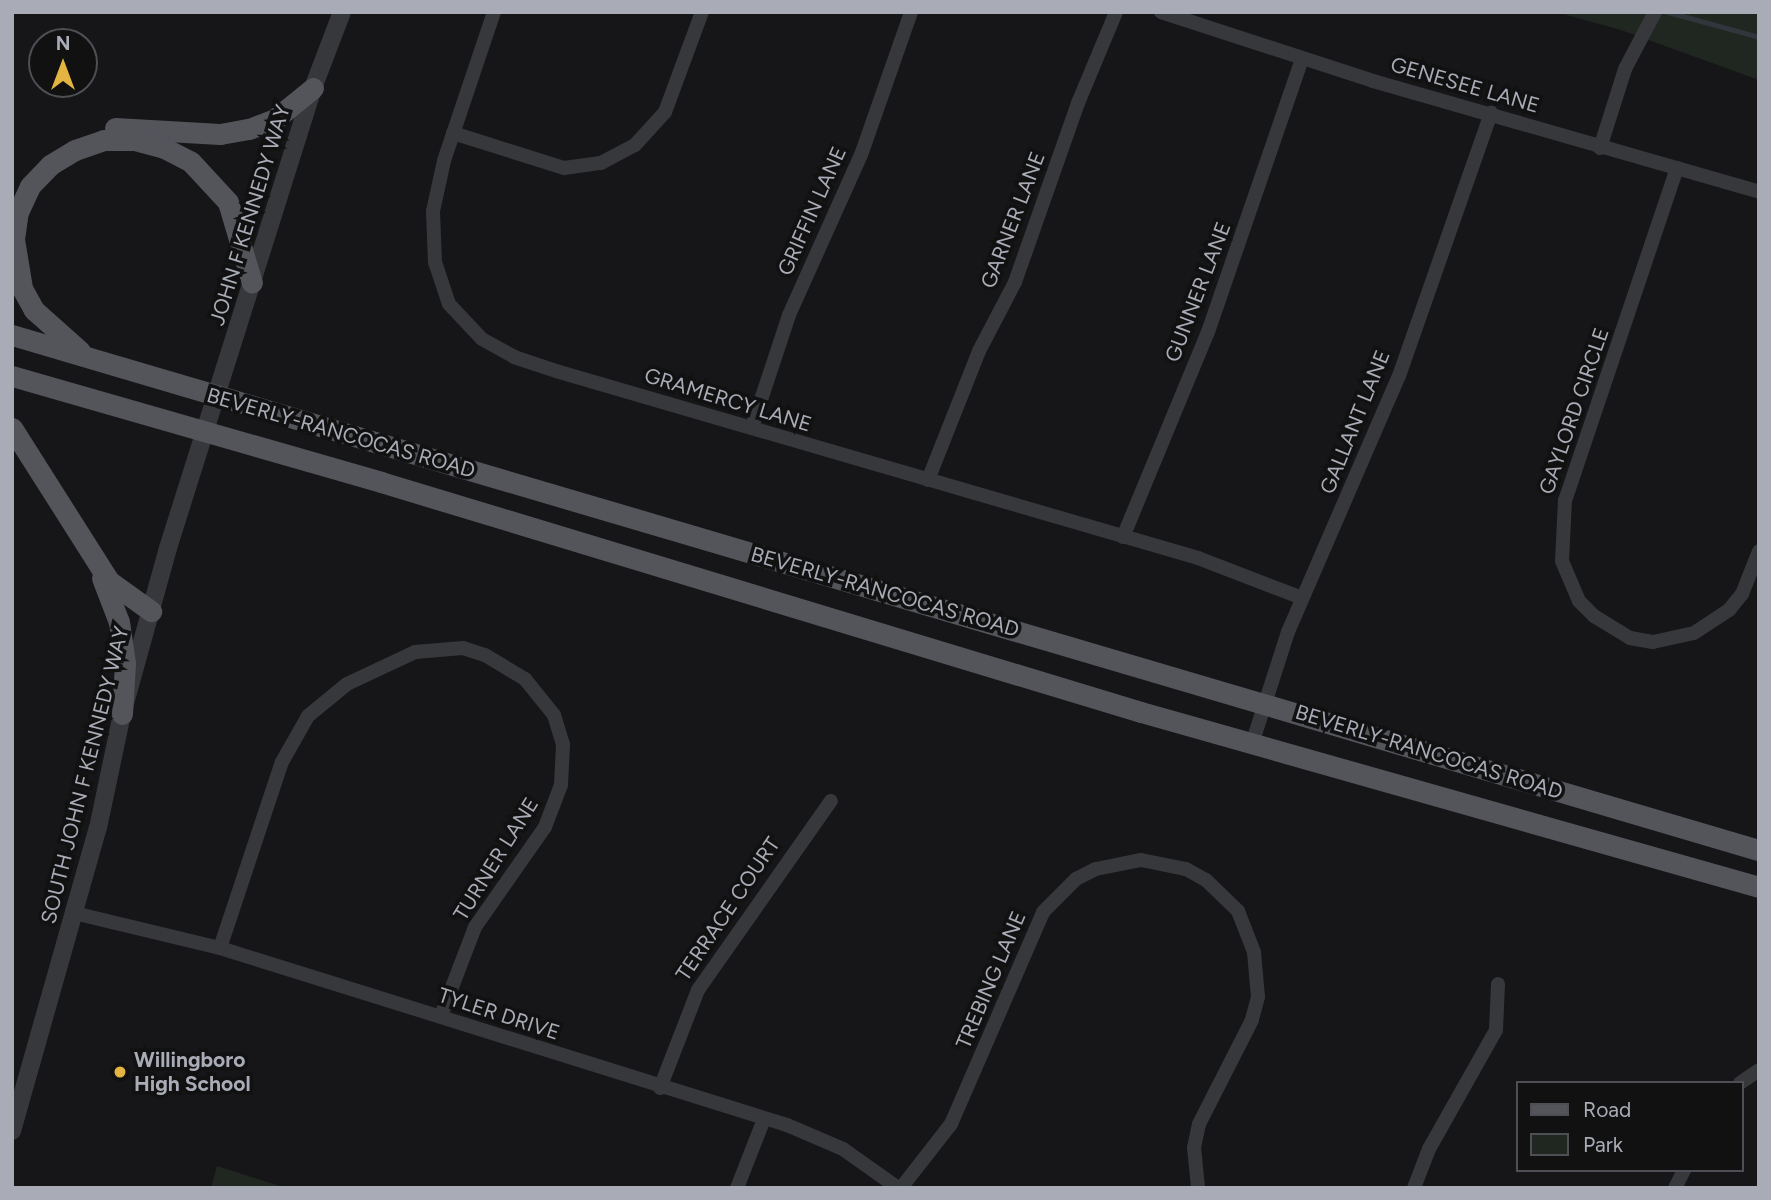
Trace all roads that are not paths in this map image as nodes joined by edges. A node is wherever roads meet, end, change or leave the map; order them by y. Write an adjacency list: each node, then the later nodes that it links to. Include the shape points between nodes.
1 (342, 12): 9 (street, JOHN F KENNEDY WAY)
2 (494, 12): 11 (street, GRAMERCY LANE)
3 (702, 12): 11 (street, via 665,112 635,145 601,163 564,168)
4 (911, 12): 22 (street, GRIFFIN LANE, via 861,156 789,315)
5 (1116, 12): 24 (street, GARNER LANE, via 1078,103 1015,282 979,351)
6 (1161, 12): 8 (street, GENESEE LANE)
7 (1655, 12): 12 (street, via 1625,69)
8 (1302, 59): 10 (street, GENESEE LANE); 25 (street, GUNNER LANE, via 1208,332)
9 (313, 88): 14 (main road, via 275,119 249,129 220,134 138,127 97,129 68,139 41,157); 16 (street, JOHN F KENNEDY WAY)
10 (1491, 113): 12 (street, GENESEE LANE); 28 (street, GALLANT LANE, via 1388,403)
11 (453, 133): 22 (street, GRAMERCY LANE, via 436,187 432,237 449,304 462,321 514,357)
12 (1600, 148): 13 (street, GENESEE LANE)
13 (1677, 168): 15 (street, GENESEE LANE); 26 (street, GAYLORD CIRCLE, via 1565,500 1562,561 1579,601 1594,616 1630,638 1653,642 1694,633 1729,610 1742,594)
14 (12, 189)
15 (1759, 192)
16 (252, 283): 18 (main road, via 228,202 191,162 164,148 135,141 104,141 75,150 50,165 30,186 18,212 16,264 34,310 53,331); 20 (street, JOHN F KENNEDY WAY)
17 (12, 335): 18 (main road, BEVERLY-RANCOCAS ROAD)
18 (96, 363): 20 (main road, BEVERLY-RANCOCAS ROAD)
19 (12, 376): 23 (main road, BEVERLY-RANCOCAS ROAD)
20 (219, 397): 23 (street, JOHN F KENNEDY WAY); 30 (main road, BEVERLY-RANCOCAS ROAD)
21 (12, 428): 27 (main road)
22 (752, 428): 24 (street, GRAMERCY LANE)
23 (207, 433): 29 (street, SOUTH JOHN F KENNEDY WAY); 32 (main road, BEVERLY-RANCOCAS ROAD)
24 (928, 480): 25 (street, GRAMERCY LANE)
25 (1123, 537): 28 (street, GRAMERCY LANE, via 1221,566)
26 (1759, 551)
27 (97, 563): 29 (main road, via 121,593); 31 (main road, via 119,622 125,663)
28 (1302, 598): 30 (street, GALLANT LANE)
29 (151, 611): 31 (street, SOUTH JOHN F KENNEDY WAY)
30 (1263, 703): 32 (street, GALLANT LANE); 34 (main road, BEVERLY-RANCOCAS ROAD)
31 (122, 715): 36 (street, SOUTH JOHN F KENNEDY WAY)
32 (1252, 744): 35 (main road, BEVERLY-RANCOCAS ROAD)
33 (831, 801): 42 (street, TERRACE COURT, via 704,979)
34 (1759, 850)
35 (1759, 887)
36 (74, 913): 37 (street, TYLER DRIVE); 44 (street, SOUTH JOHN F KENNEDY WAY)
37 (220, 948): 39 (street, TYLER DRIVE); 39 (street, TURNER LANE, via 282,762 308,716 347,684 415,652 463,648 485,655 525,679 554,715 563,745 561,785 545,827 475,927)
38 (1498, 984): 49 (street, via 1496,1030 1429,1149)
39 (441, 1016): 42 (street, TYLER DRIVE)
40 (1759, 1070): 41 (street)
41 (1743, 1081)
42 (660, 1088): 43 (street, TYLER DRIVE)
43 (764, 1119): 46 (street); 47 (street, TYLER DRIVE, via 843,1150)
44 (12, 1131)
45 (1683, 1172): 50 (street)
46 (737, 1188)
47 (899, 1188): 48 (street, TREBING LANE, via 951,1124 1042,912 1076,879 1096,869 1141,860 1186,869 1206,880 1238,911 1254,952 1258,997 1252,1020 1199,1124 1194,1147)
48 (1198, 1188)
49 (1414, 1188)
50 (1675, 1188)

